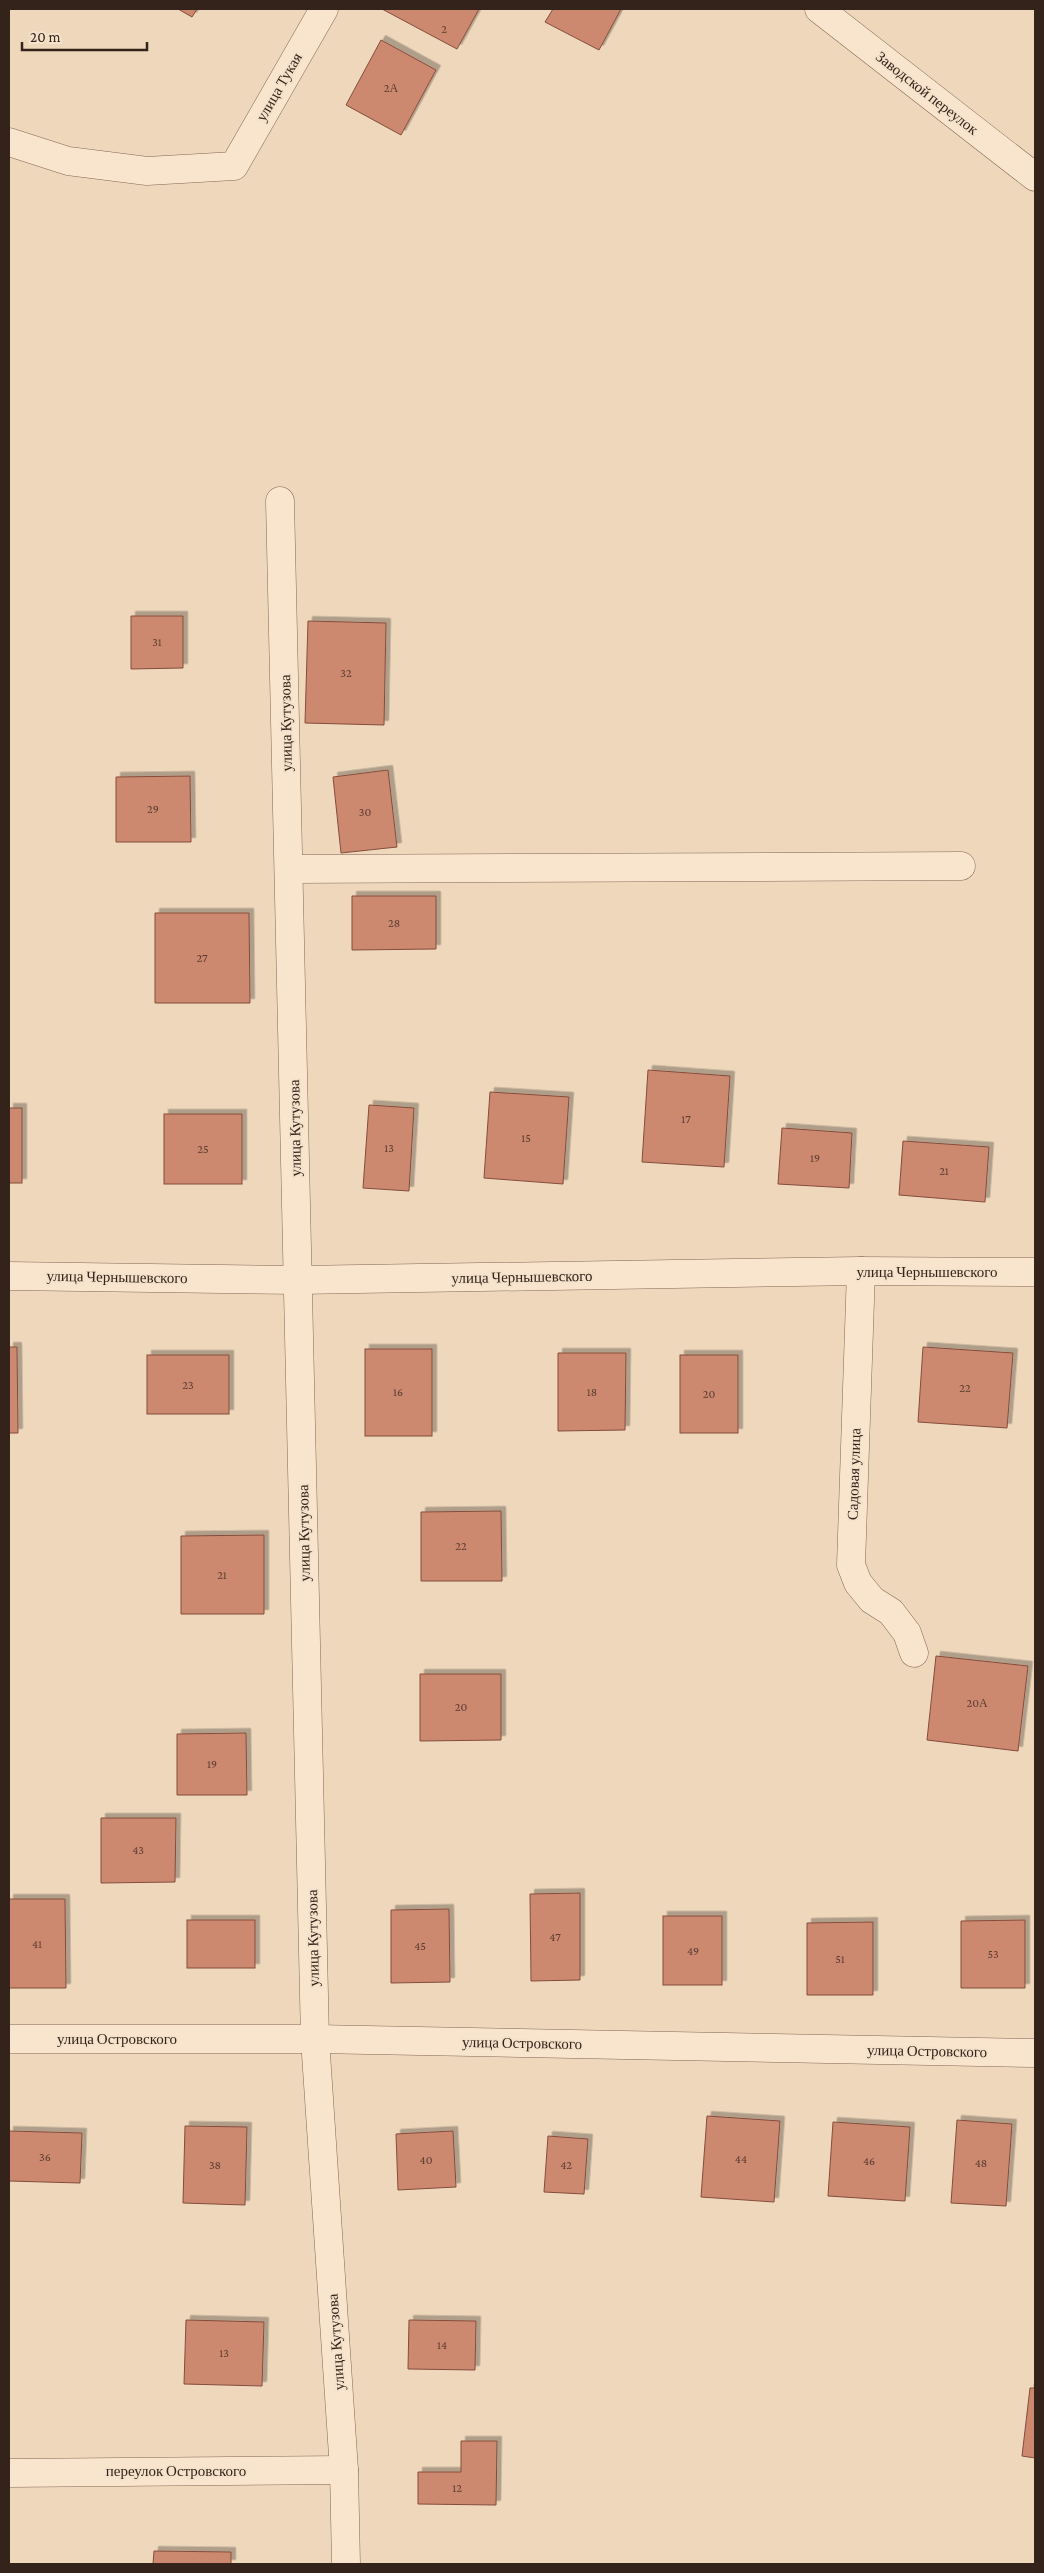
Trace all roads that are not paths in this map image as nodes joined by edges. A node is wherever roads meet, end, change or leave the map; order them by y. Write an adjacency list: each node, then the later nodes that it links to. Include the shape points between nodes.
1 (324, 9): 3 (street, улица Тукая, via 234,166 147,171 68,161)
2 (819, 9): 4 (street, Заводской переулок)
3 (9, 142)
4 (1035, 177)
5 (280, 501): 7 (street, улица Кутузова)
6 (961, 866): 7 (street)
7 (289, 869): 11 (street, улица Кутузова)
8 (861, 1271): 9 (street, улица Чернышевского); 11 (street, улица Чернышевского); 12 (street, Садовая улица, via 851,1565 858,1583 872,1600 891,1612 907,1633)
9 (1035, 1272)
10 (9, 1276): 11 (street, улица Чернышевского)
11 (298, 1280): 14 (street, улица Кутузова)
12 (914, 1653)
13 (9, 2039): 14 (street, улица Островского)
14 (315, 2039): 15 (street, улица Островского); 16 (street, улица Кутузова)
15 (1035, 2053)
16 (344, 2470): 17 (street, переулок Островского); 18 (street, улица Кутузова)
17 (9, 2473)
18 (346, 2564)

